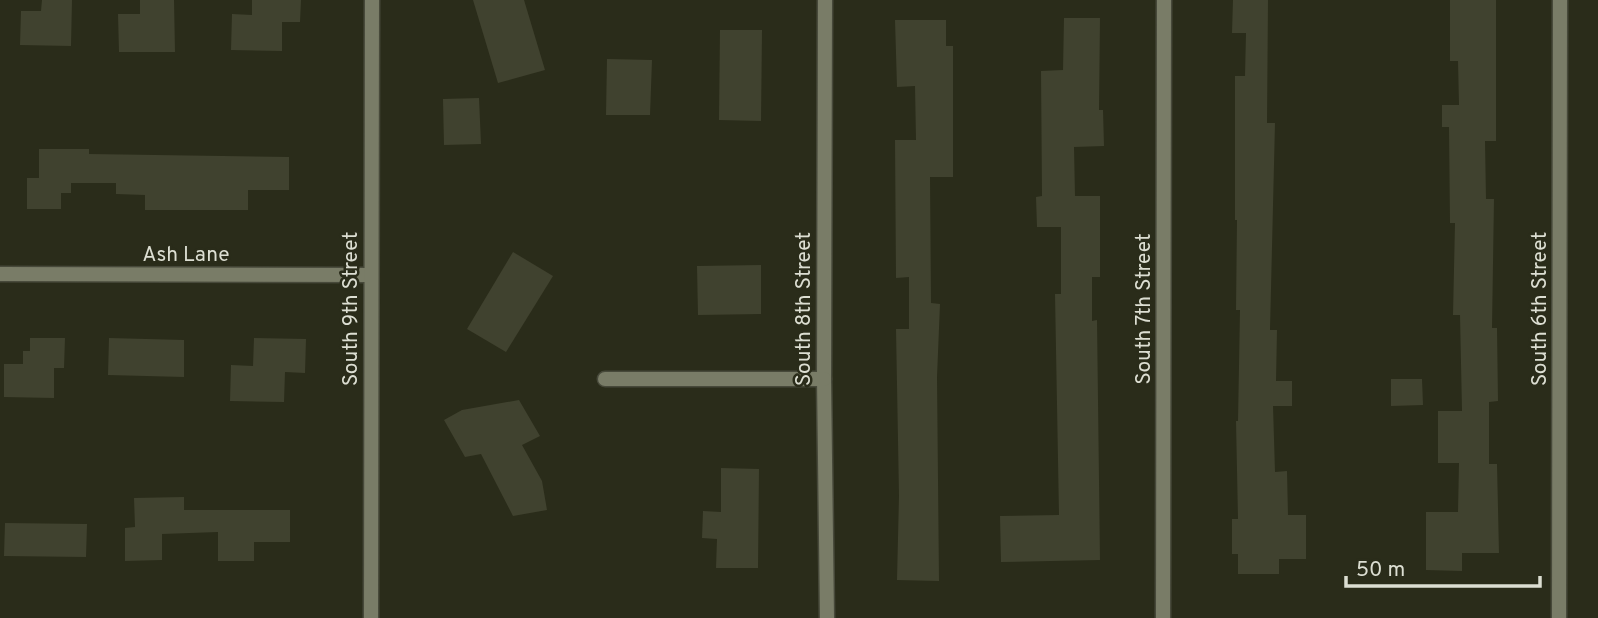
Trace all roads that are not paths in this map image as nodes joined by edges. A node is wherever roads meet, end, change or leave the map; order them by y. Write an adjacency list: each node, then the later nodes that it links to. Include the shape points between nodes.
1 (372, 0): 6 (street, South 9th Street)
2 (825, 0): 8 (street, South 8th Street)
3 (1164, 0): 11 (street, South 7th Street)
4 (1560, 0): 12 (street, South 6th Street)
5 (0, 274): 6 (street, Ash Lane)
6 (371, 275): 9 (street, South 9th Street)
7 (605, 379): 8 (street)
8 (824, 379): 10 (street, South 8th Street)
9 (371, 618)
10 (827, 618)
11 (1163, 618)
12 (1559, 618)

